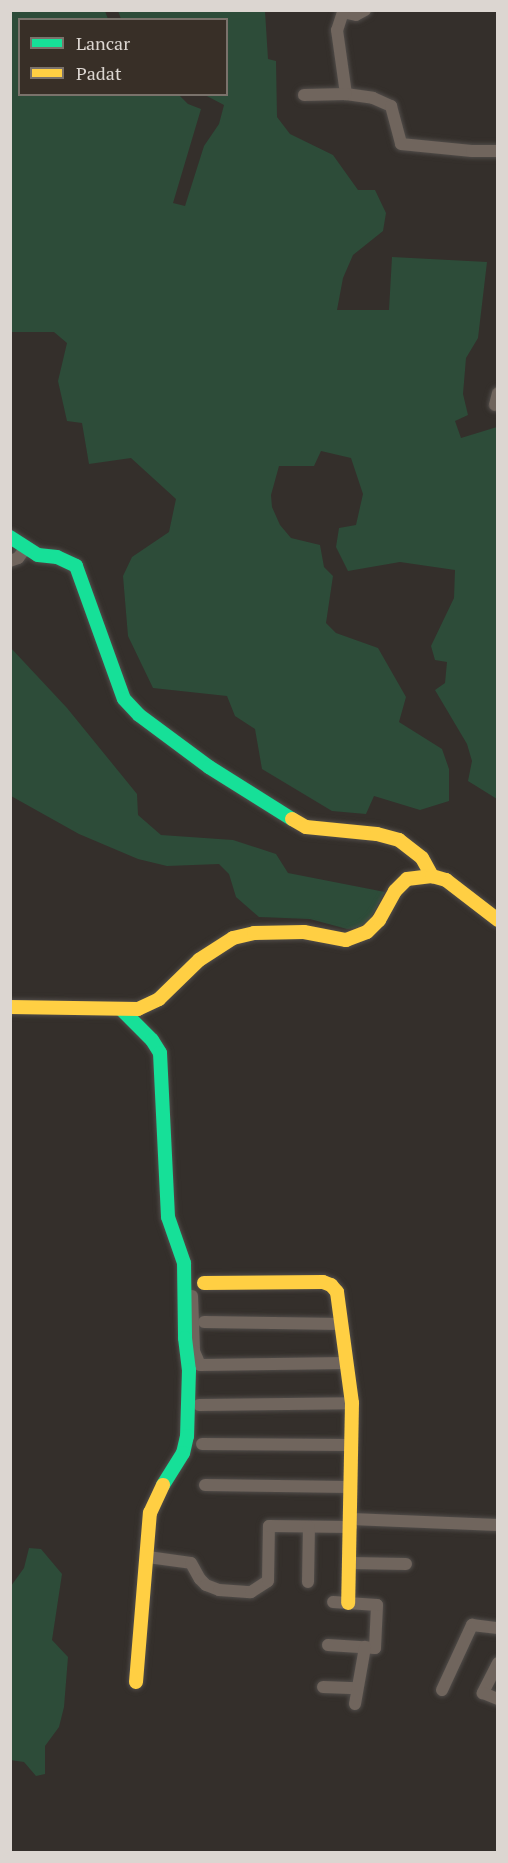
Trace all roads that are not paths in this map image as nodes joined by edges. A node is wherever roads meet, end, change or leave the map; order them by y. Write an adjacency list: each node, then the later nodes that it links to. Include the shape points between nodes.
1 (365, 10): 2 (street, via 356,15)
2 (340, 11): 3 (street, via 337,30)
3 (346, 94): 4 (street); 5 (street, via 373,98 391,106 402,144)
4 (304, 95)
5 (498, 151)
6 (10, 537): 7 (street)
7 (25, 549): 8 (street); 9 (street, via 76,566 124,699 139,716 209,767 306,827 399,840 422,858)
8 (10, 561)
9 (432, 876): 10 (street, via 457,886); 12 (street, via 407,879 367,932 346,940 304,932 254,933 233,938 199,960 159,999 138,1009)
10 (498, 920)
11 (10, 1007): 12 (street)
12 (122, 1010): 13 (street, via 160,1053 168,1217)
13 (185, 1271): 17 (street, via 192,1282 194,1351 200,1365); 27 (street, via 188,1436 183,1453 150,1513)
14 (204, 1283): 16 (street, via 323,1282 337,1292)
15 (204, 1322): 16 (street)
16 (342, 1324): 17 (street)
17 (347, 1363): 18 (street)
18 (352, 1403): 19 (street); 21 (street)
19 (199, 1406)
20 (202, 1444): 21 (street)
21 (351, 1445): 23 (street)
22 (205, 1485): 23 (street)
23 (349, 1487): 24 (street)
24 (351, 1523): 25 (street); 26 (street); 28 (street)
25 (498, 1525)
26 (309, 1527): 27 (street, via 269,1526 268,1581 251,1592 219,1590 206,1585 191,1563); 30 (street)
27 (148, 1557): 37 (street)
28 (350, 1563): 29 (street); 32 (street)
29 (406, 1564)
30 (308, 1582)
31 (333, 1602): 32 (street)
32 (348, 1603): 35 (street, via 377,1605 375,1648)
33 (498, 1628): 40 (street, via 472,1625)
34 (328, 1645): 35 (street)
35 (365, 1647): 39 (street)
36 (498, 1664): 41 (street, via 483,1693)
37 (136, 1682)
38 (323, 1687): 39 (street)
39 (357, 1688): 42 (street)
40 (442, 1690)
41 (498, 1699)
42 (355, 1704)

